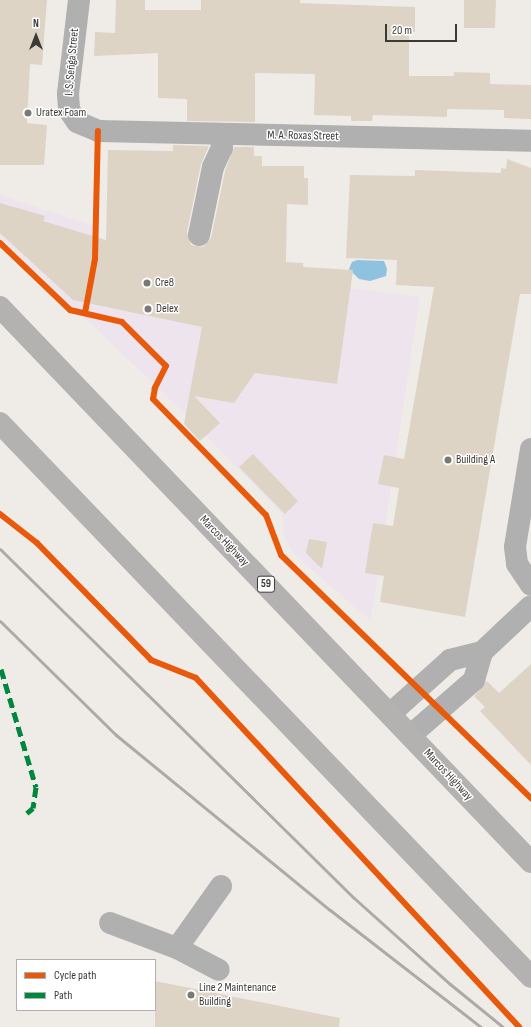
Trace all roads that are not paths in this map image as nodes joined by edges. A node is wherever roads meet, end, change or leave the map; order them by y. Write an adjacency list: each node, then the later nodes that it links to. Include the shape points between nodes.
1 (79, 0): 2 (street, I. S. Señga Street, via 68,94 69,110)
2 (77, 122): 3 (street, M. A. Roxas Street, via 98,131)
3 (221, 134): 4 (street, M. A. Roxas Street); 5 (street, via 222,148 213,167)
4 (531, 141)
5 (199, 234)
6 (0, 307): 12 (main road, Marcos Highway / 59)
7 (0, 423): 19 (main road)
8 (531, 449): 9 (street, via 515,547 517,564)
9 (531, 585)
10 (531, 606): 11 (street)
11 (482, 652): 12 (street, via 450,660); 13 (street, via 474,680)
12 (390, 714): 13 (main road, Marcos Highway / 59)
13 (411, 735): 14 (main road, Marcos Highway / 59)
14 (531, 862)
15 (221, 886): 17 (street)
16 (110, 923): 17 (street)
17 (177, 948): 18 (street)
18 (219, 970)
19 (531, 977)

